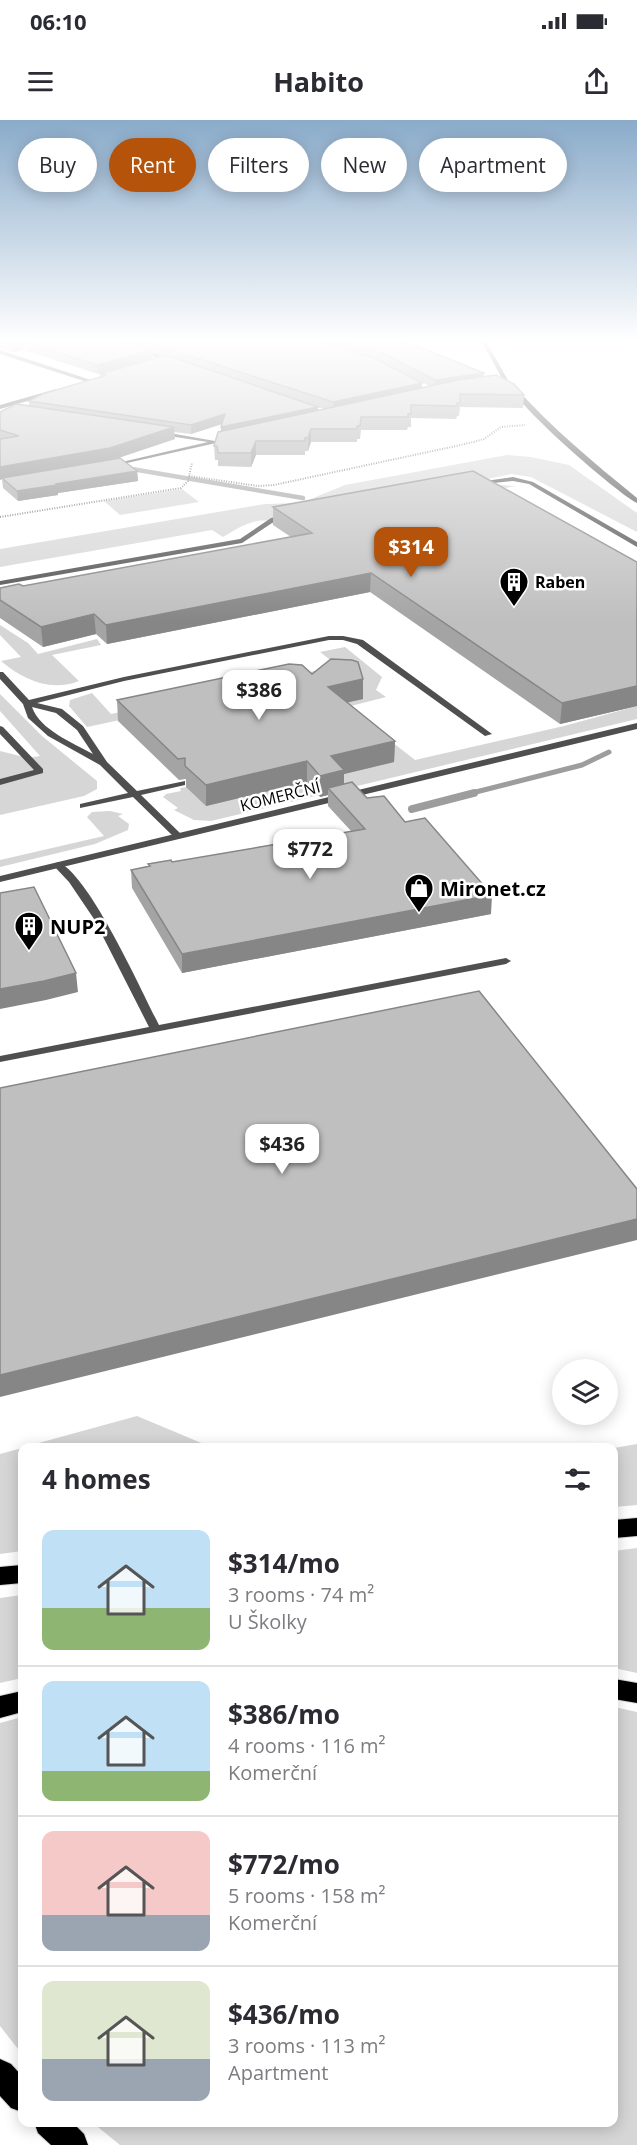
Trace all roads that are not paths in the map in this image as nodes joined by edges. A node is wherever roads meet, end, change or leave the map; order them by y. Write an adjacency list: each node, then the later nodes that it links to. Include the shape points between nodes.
1 (167, 434): 4 (street)
2 (557, 434): 7 (street)
3 (242, 437): 4 (street)
4 (220, 442): 5 (street)
5 (102, 467)
6 (463, 485): 9 (street, via 497,479 531,483)
7 (637, 501)
8 (295, 515): 10 (street, via 273,519 242,541)
9 (637, 545)
10 (0, 583)
11 (0, 674): 12 (street)
12 (27, 703): 15 (street, via 124,679 343,638 360,642); 16 (street, via 31,716 51,734); 16 (street, via 59,711 81,728)
13 (637, 726): 21 (street, KOMERČNÍ)
14 (0, 729): 17 (street, via 40,771)
15 (488, 734)
16 (104, 764): 19 (street)
17 (0, 782)
18 (182, 783): 19 (street)
19 (134, 794): 20 (street); 21 (street)
20 (83, 806)
21 (178, 836): 22 (street, KOMERČNÍ)
22 (58, 865): 23 (street, KOMERČNÍ); 25 (street, via 92,907)
23 (0, 879)
24 (506, 961): 25 (street)
25 (155, 1029): 26 (street)
26 (0, 1059)
27 (637, 1527): 28 (highway)
28 (618, 1529)
29 (18, 1574): 30 (highway)
30 (0, 1576)
31 (618, 1690): 32 (highway)
32 (637, 1693)
33 (18, 1703): 34 (highway)
34 (0, 1707)
35 (0, 2074): 36 (highway)
36 (18, 2093)
37 (54, 2127): 38 (highway)
38 (73, 2145)

